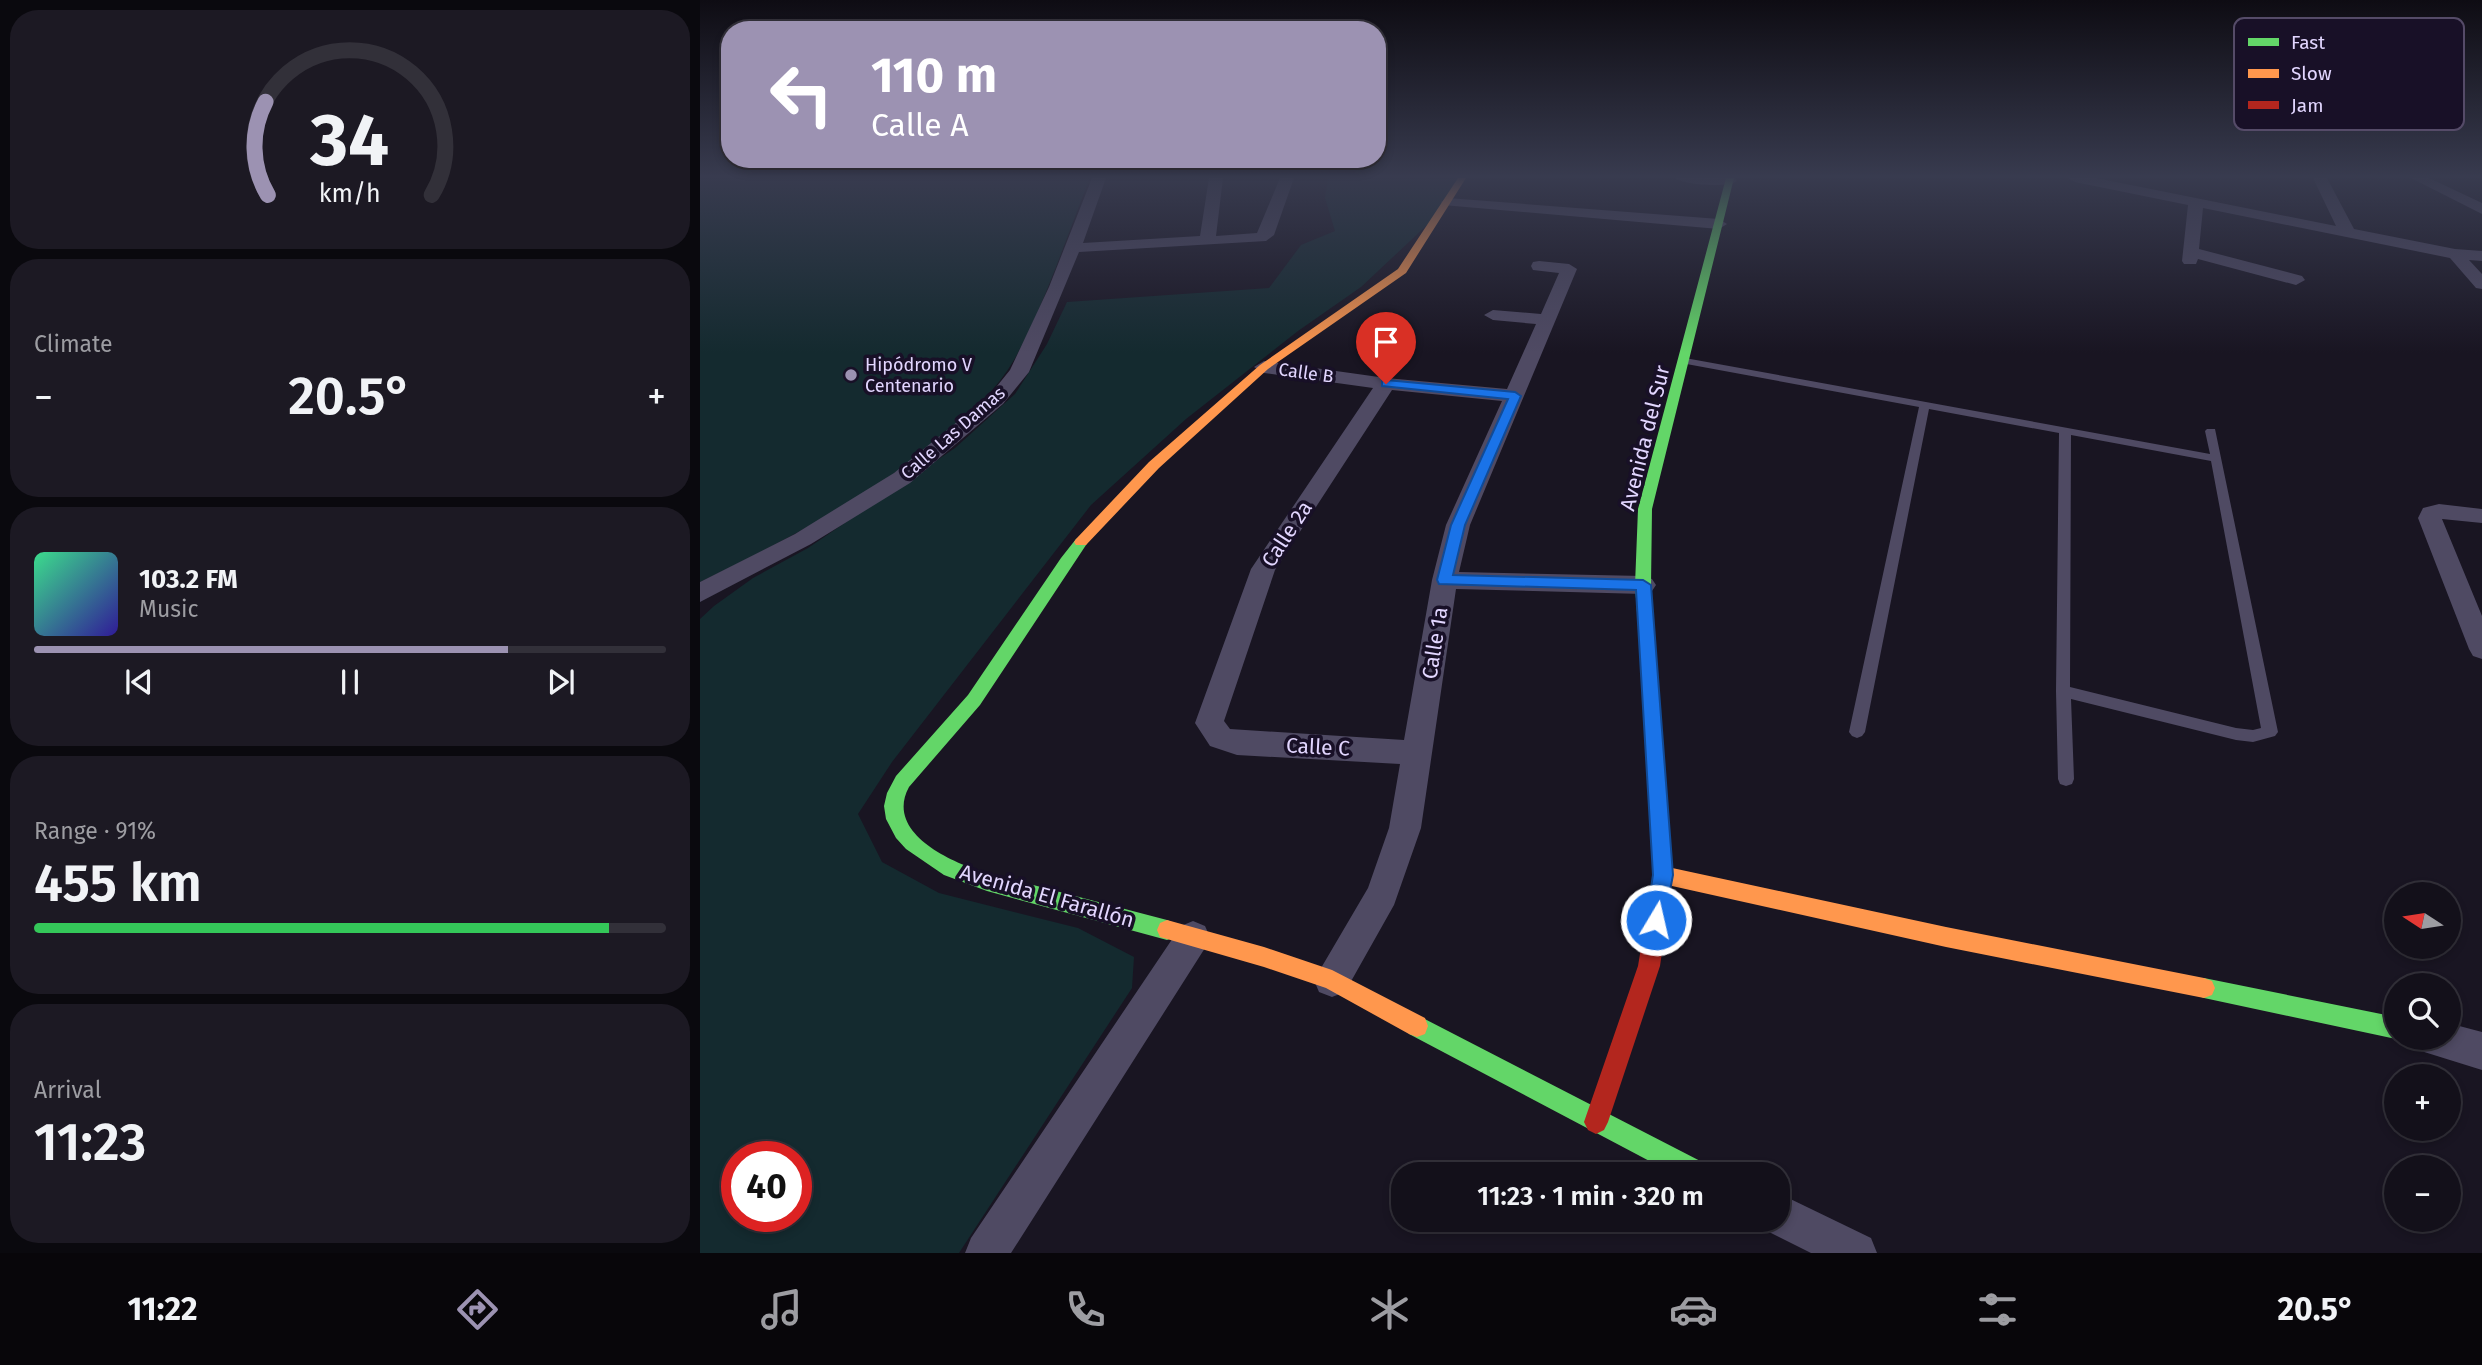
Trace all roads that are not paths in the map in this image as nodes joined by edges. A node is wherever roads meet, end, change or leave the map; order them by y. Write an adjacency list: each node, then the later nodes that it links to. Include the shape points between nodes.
1 (1076, 236): 9 (street, Calle Las Damas)
2 (1208, 236): 8 (street)
3 (1263, 236): 8 (street)
4 (1425, 236): 18 (street, Avenida El Farallón, via 1398,276)
5 (1715, 236): 17 (street, Avenida del Sur)
6 (2192, 236): 13 (street, via 2190,256)
7 (2366, 236): 10 (street)
8 (1207, 241): 9 (street)
9 (1072, 248): 28 (street, Calle Las Damas, via 1019,372 996,400 902,478 803,539)
10 (2455, 254): 11 (street); 14 (street)
11 (2482, 256)
12 (1539, 266): 16 (street, Calle 1a, via 1569,269)
13 (2296, 280)
14 (2482, 284)
15 (1493, 315): 16 (street)
16 (1547, 320): 20 (street, Calle 1a)
17 (1685, 361): 21 (lane); 27 (street, Avenida del Sur, via 1645,509)
18 (1264, 367): 19 (street, Calle B); 36 (street, Avenida El Farallón, via 1154,465 1080,543 1043,592 985,686 895,794 893,811 911,844 949,868)
19 (1386, 384): 20 (street, Calle B); 32 (street, Calle 2a, via 1263,569 1209,723)
20 (1515, 396): 26 (street, Calle 1a, via 1458,525)
21 (1925, 404): 22 (lane); 31 (lane)
22 (2065, 430): 24 (lane); 30 (lane)
23 (2211, 431): 24 (lane)
24 (2217, 459): 30 (lane, via 2270,732 2236,734)
25 (2482, 516): 29 (street, via 2439,511 2431,513 2430,519)
26 (1445, 580): 27 (street); 33 (street, Calle 1a)
27 (1643, 585): 35 (street, Avenida del Sur)
28 (700, 593)
29 (2482, 647)
30 (2063, 691): 34 (lane)
31 (1857, 732)
32 (1220, 737): 33 (street, Calle C, via 1237,743)
33 (1418, 752): 37 (street, Calle 1a, via 1405,828 1382,894)
34 (2066, 779)
35 (1663, 875): 38 (street); 41 (street, Avenida del Sur, via 1649,966)
36 (1193, 937): 37 (street, Avenida El Farallón); 44 (street)
37 (1332, 980): 41 (street, Avenida El Farallón)
38 (2384, 1025)
39 (2461, 1045): 40 (street)
40 (2482, 1051)
41 (1596, 1122): 42 (street, Avenida El Farallón)
42 (1675, 1162)
43 (1790, 1220): 45 (street)
44 (985, 1253)
45 (1856, 1253)

